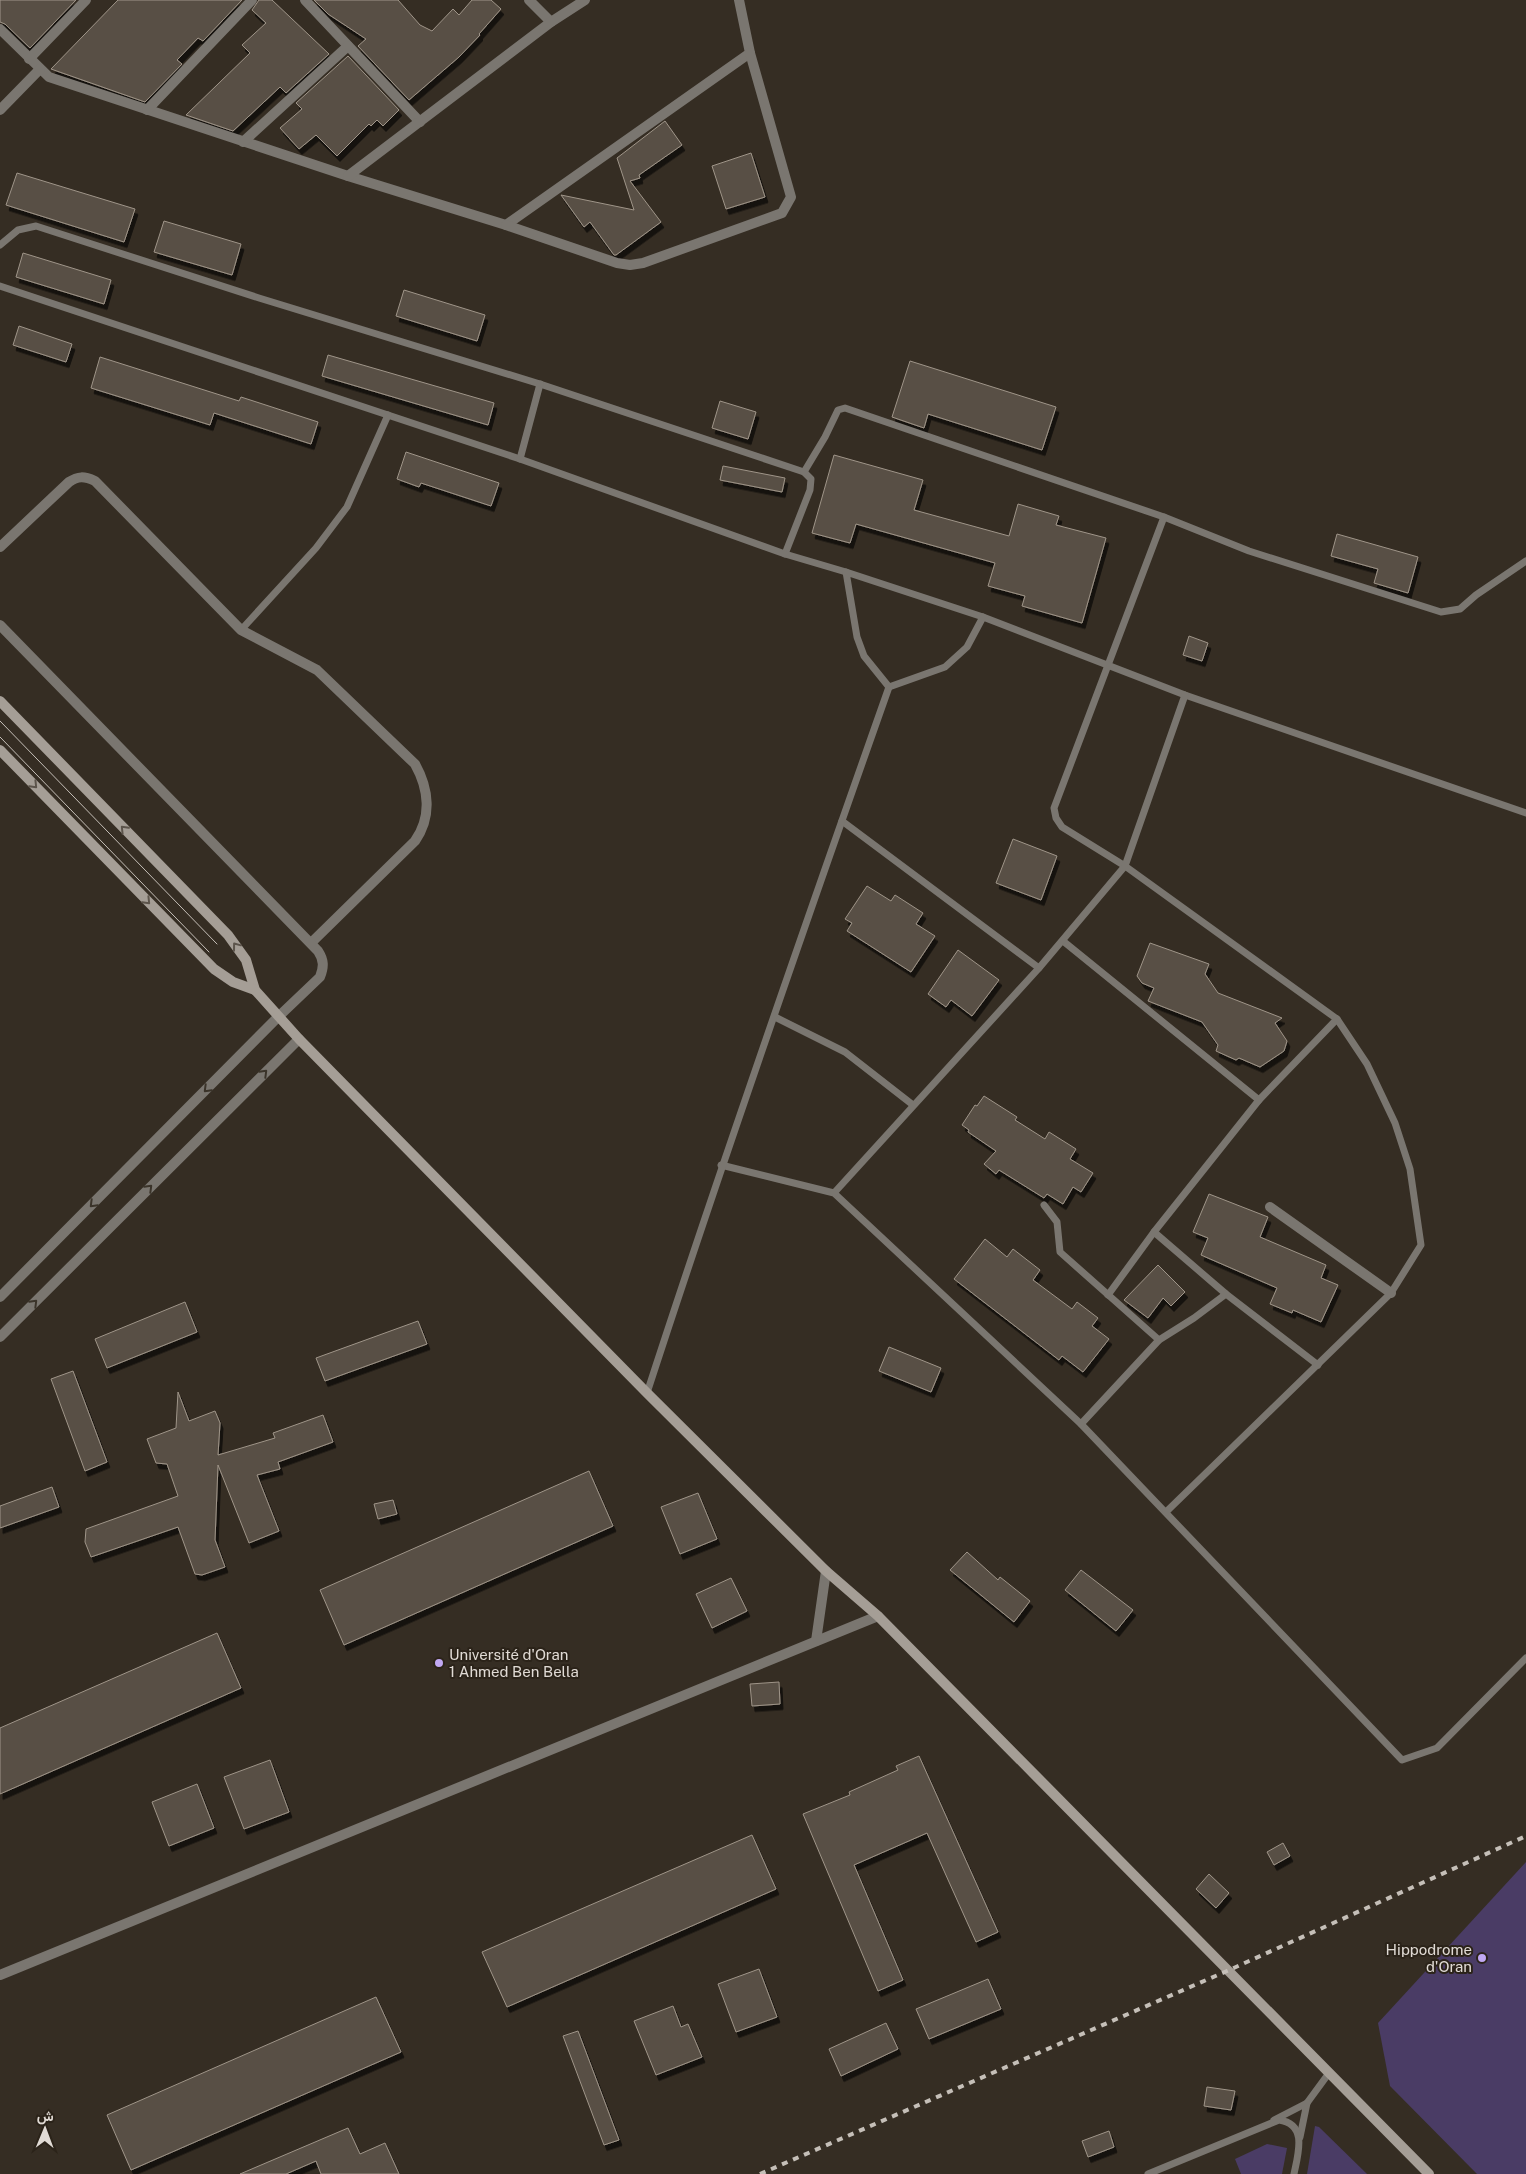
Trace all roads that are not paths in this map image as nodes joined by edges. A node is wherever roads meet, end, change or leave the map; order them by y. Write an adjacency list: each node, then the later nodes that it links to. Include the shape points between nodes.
1 (86, 0): 11 (street)
2 (252, 0): 14 (street)
3 (305, 0): 9 (street)
4 (529, 0): 7 (street)
5 (584, 0): 7 (street)
6 (740, 0): 10 (street)
7 (551, 22): 15 (street)
8 (0, 29): 11 (street)
9 (348, 46): 15 (street); 16 (street)
10 (750, 53): 18 (street); 18 (street, via 791,198 782,213 630,265 617,264)
11 (29, 58): 12 (street)
12 (40, 69): 13 (street); 14 (street, via 49,78)
13 (0, 110)
14 (147, 110): 16 (street)
15 (420, 122): 17 (street)
16 (243, 142): 17 (street)
17 (348, 176): 18 (street)
18 (506, 225)
19 (0, 245): 21 (lane, via 18,230 36,226)
20 (0, 286): 22 (lane)
21 (540, 384): 23 (lane); 24 (lane)
22 (388, 415): 23 (lane); 32 (lane, via 347,507 316,548)
23 (520, 459): 27 (lane)
24 (804, 472): 25 (lane, via 838,410 845,408); 27 (lane, via 811,480 810,490)
25 (1164, 517): 28 (lane, via 1249,550 1441,612 1460,609); 33 (lane)
26 (0, 547): 32 (street, via 69,482 85,477 95,481)
27 (785, 554): 29 (lane)
28 (1526, 561)
29 (846, 572): 30 (lane); 34 (lane, via 857,636 864,656)
30 (983, 617): 33 (lane); 34 (lane, via 968,647 945,667)
31 (0, 625): 42 (street)
32 (242, 630): 42 (street, via 317,670 415,764 422,775 428,804 424,829)
33 (1107, 665): 35 (lane); 40 (lane, via 1054,808 1062,827)
34 (889, 687): 39 (lane)
35 (1185, 695): 38 (lane); 40 (lane)
36 (0, 701): 44 (main road, one-way to 36, via 246,960 228,935)
37 (0, 750): 44 (main road, one-way to 44, via 214,968 233,982)
38 (1526, 813)
39 (842, 821): 43 (lane); 46 (lane)
40 (1125, 866): 41 (lane); 47 (lane)
41 (1063, 941): 43 (lane); 49 (lane)
42 (311, 943): 45 (street, via 323,959 320,977)
43 (1039, 968): 50 (lane)
44 (255, 990): 45 (main road)
45 (278, 1017): 48 (main road); 59 (street, one-way to 59)
46 (775, 1017): 50 (lane, via 845,1052); 51 (lane)
47 (1337, 1019): 49 (lane); 56 (lane, via 1367,1064 1395,1123 1410,1169 1421,1245)
48 (299, 1039): 60 (street, one-way to 48); 63 (main road)
49 (1259, 1100): 55 (lane)
50 (913, 1104): 52 (lane)
51 (722, 1165): 52 (lane); 63 (lane)
52 (834, 1193): 64 (lane)
53 (1044, 1205): 58 (lane, via 1058,1222 1060,1252)
54 (1270, 1207): 56 (street)
55 (1154, 1232): 57 (lane); 58 (lane)
56 (1391, 1293): 62 (lane)
57 (1226, 1294): 61 (lane); 62 (lane)
58 (1108, 1296): 61 (lane)
59 (0, 1297)
60 (0, 1337)
61 (1160, 1340): 64 (lane)
62 (1318, 1365): 65 (lane)
63 (647, 1393): 66 (main road)
64 (1081, 1424): 65 (lane)
65 (1166, 1512): 69 (lane, via 1402,1760 1436,1748)
66 (826, 1571): 67 (main road); 68 (street)
67 (878, 1616): 68 (street); 71 (main road)
68 (816, 1641): 70 (street)
69 (1526, 1658)
70 (0, 1975)
71 (1329, 2073): 72 (lane); 77 (main road)
72 (1307, 2103): 73 (lane); 74 (lane)
73 (1272, 2122): 74 (lane, via 1279,2120 1291,2124); 75 (lane)
74 (1300, 2140): 76 (lane)
75 (1148, 2174)
76 (1294, 2174)
77 (1429, 2174)

